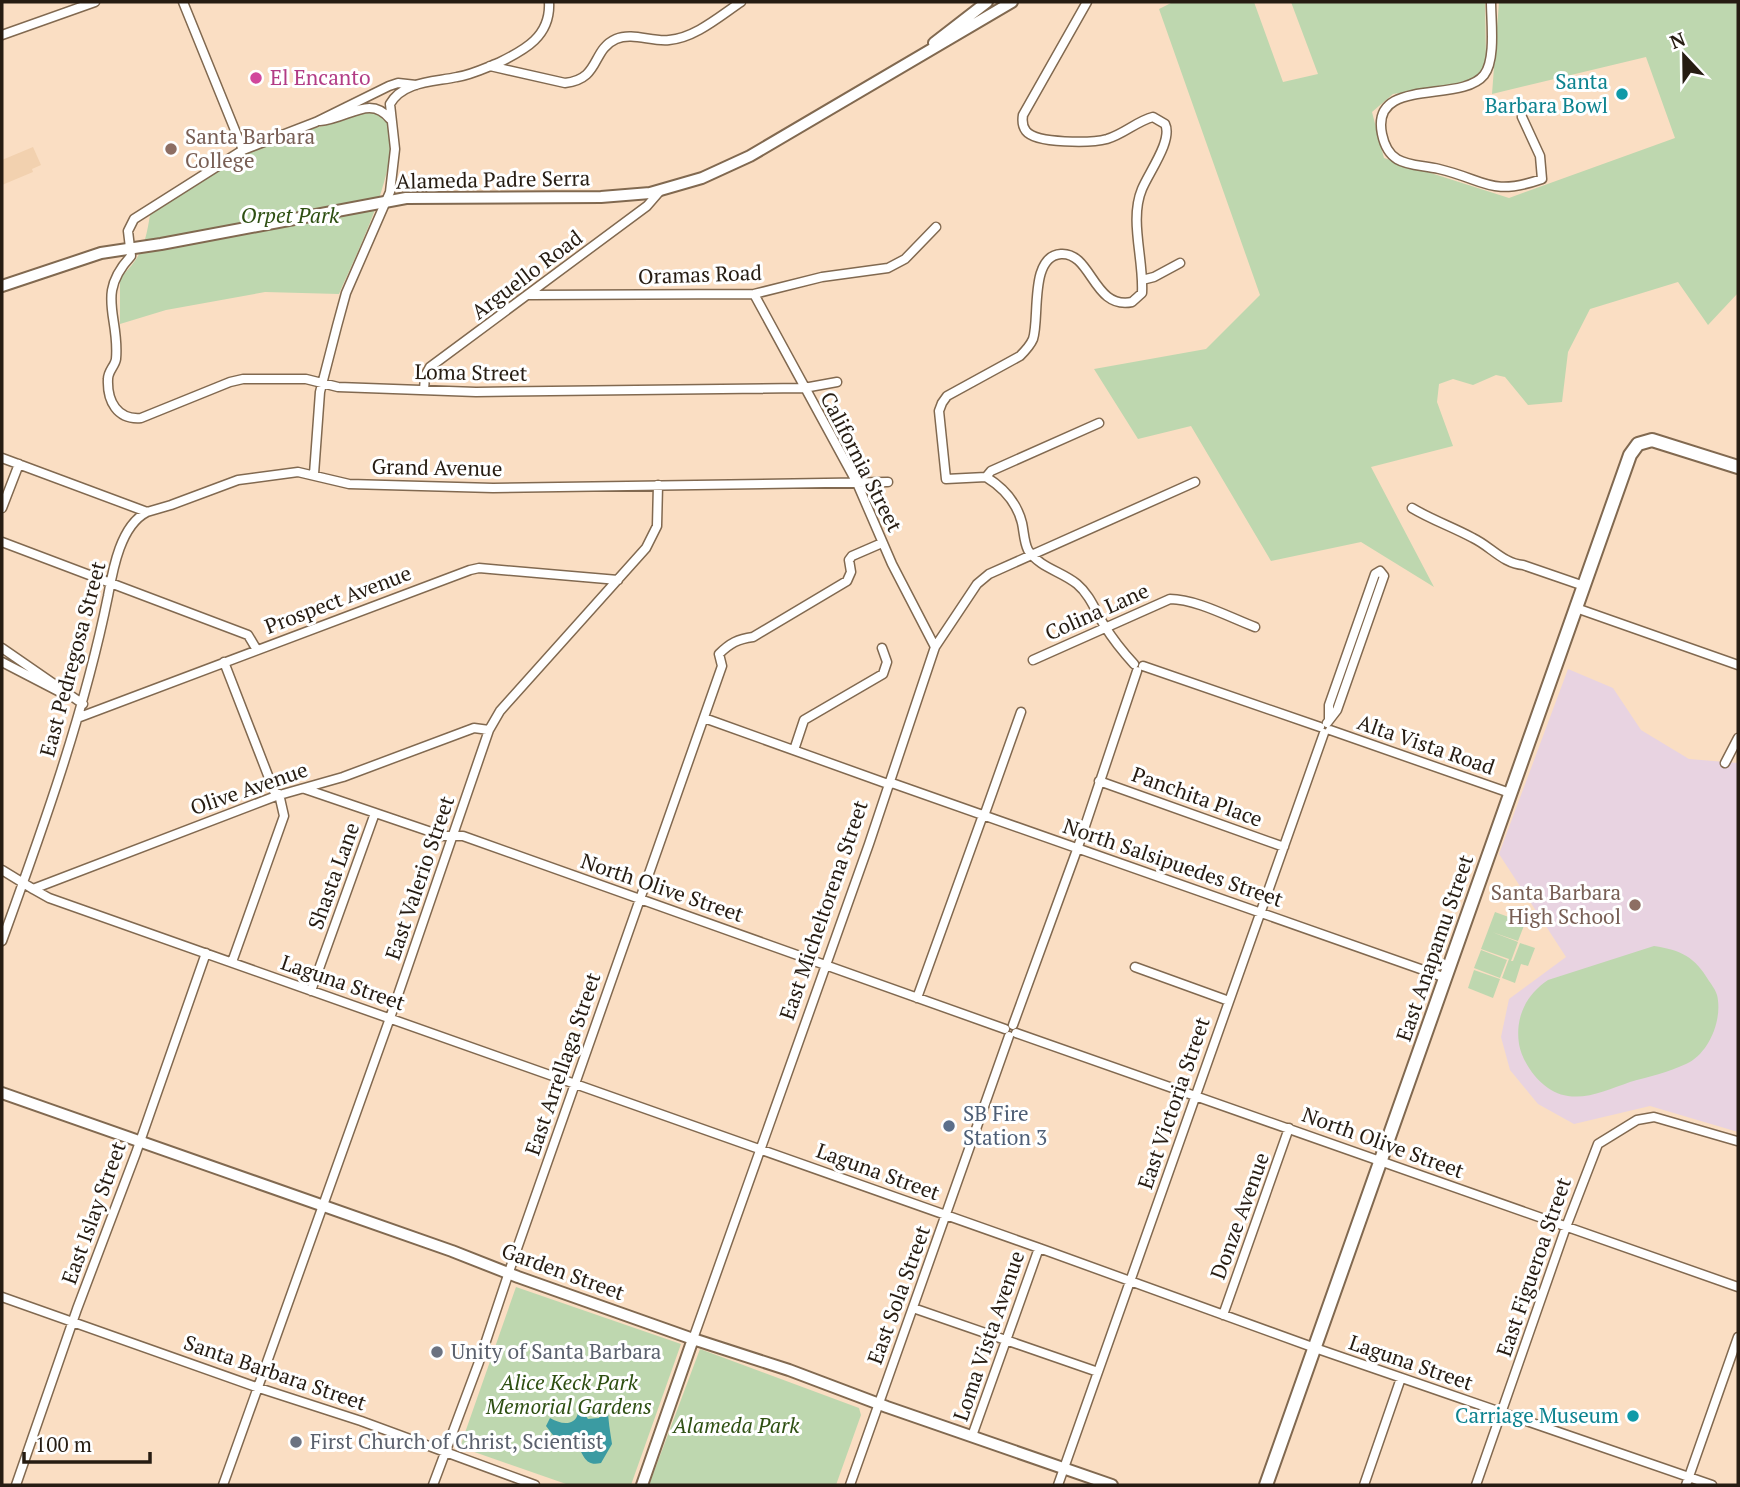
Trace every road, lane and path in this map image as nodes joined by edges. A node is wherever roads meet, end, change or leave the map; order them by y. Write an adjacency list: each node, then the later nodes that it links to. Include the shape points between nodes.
1 (95, 2): 9 (street)
2 (183, 2): 16 (street)
3 (549, 2): 11 (street, via 537,40)
4 (741, 2): 11 (street, via 674,40 618,38 606,45 590,73 576,81 565,83)
5 (987, 2): 10 (street, Alameda Padre Serra)
6 (1012, 2): 10 (street, Alameda Padre Serra)
7 (1087, 2): 22 (street, via 1022,124 1032,136 1074,143 1116,136 1153,117 1165,124 1167,138 1139,199)
8 (1491, 2): 13 (street, via 1486,73 1467,86 1392,102 1381,117 1382,138 1395,160 1444,170 1485,186 1511,187 1542,179 1540,156)
9 (2, 35)
10 (919, 57): 17 (street, Alameda Padre Serra, via 741,161)
11 (490, 66): 12 (street)
12 (416, 85): 14 (street, via 395,96); 15 (street, via 393,85)
13 (1522, 117)
14 (390, 119): 15 (street, via 371,107); 18 (street, via 395,149)
15 (316, 122): 16 (street)
16 (243, 150): 20 (street, via 134,219 128,231)
17 (660, 191): 18 (street, Alameda Padre Serra, via 610,197); 25 (street, Arguello Road, via 647,206)
18 (387, 201): 20 (street, Alameda Padre Serra); 27 (street, via 346,293)
19 (936, 227): 24 (street, Oramas Road, via 905,259 888,268 822,277)
20 (130, 248): 23 (street, Alameda Padre Serra); 27 (street, Loma Street, via 131,256 119,269 111,290 116,357 108,378 116,410 126,417 141,418 235,380)
21 (1180, 263): 22 (street)
22 (1142, 281): 35 (street, via 1139,296 1124,303 1102,292 1074,257 1057,255 1045,262 1034,335 1027,349 951,393 939,411 946,479)
23 (2, 286)
24 (754, 294): 25 (street, Oramas Road); 28 (street, California Street)
25 (530, 295): 29 (street, Arguello Road, via 430,368)
26 (837, 382): 28 (street, Loma Street)
27 (322, 383): 29 (street, Loma Street); 34 (street)
28 (804, 388): 29 (street, Loma Street); 38 (street, California Street)
29 (424, 390)
30 (1099, 423): 35 (street)
31 (2, 458): 32 (street)
32 (19, 464): 40 (street); 42 (street)
33 (1738, 467): 48 (main road, East Anapamu Street, via 1656,441 1641,443 1630,454)
34 (314, 474): 39 (street, Grand Avenue, via 349,484 480,488); 42 (street, Grand Avenue, via 244,478)
35 (986, 477): 45 (street, via 1012,501)
36 (888, 482): 38 (street, Grand Avenue)
37 (1195, 482): 45 (street, East Micheltorena Street)
38 (857, 483): 39 (street, Grand Avenue); 44 (street, California Street)
39 (658, 485): 46 (street, East Valerio Street, via 654,535)
40 (2, 508)
41 (1412, 508): 48 (street, via 1514,564)
42 (147, 512): 47 (street, East Pedregosa Street, via 126,533)
43 (2, 542): 47 (street)
44 (882, 543): 52 (street, California Street); 64 (street, East Arrellaga Street, via 852,556 848,580 779,624 730,643 719,654 722,666)
45 (1032, 555): 50 (street, via 1075,582); 52 (street, East Micheltorena Street, via 977,584)
46 (618, 580): 55 (street, Prospect Avenue, via 479,568); 66 (street, East Valerio Street, via 500,711)
47 (110, 583): 55 (street, via 248,635); 61 (street, East Pedregosa Street)
48 (1584, 586): 49 (main road, East Anapamu Street)
49 (1576, 608): 59 (street); 73 (main road, East Anapamu Street)
50 (1105, 626): 51 (street, Colina Lane, via 1175,599); 56 (street, Colina Lane); 60 (street)
51 (1255, 627)
52 (935, 647): 71 (street, East Micheltorena Street)
53 (2, 648): 61 (street)
54 (881, 648): 68 (street, via 887,662 883,674 804,720)
55 (257, 650): 58 (street, Prospect Avenue)
56 (1033, 660)
57 (2, 662): 61 (street)
58 (225, 662): 63 (street, Prospect Avenue); 74 (street)
59 (1738, 665)
60 (1138, 667): 65 (street, Alta Vista Road); 70 (street, East Sola Street)
61 (83, 704): 63 (street, East Pedregosa Street)
62 (1021, 712): 76 (street)
63 (80, 717): 81 (street, East Pedregosa Street)
64 (704, 718): 68 (street, North Salsipuedes Street); 83 (street, East Arrellaga Street)
65 (1326, 727): 65 (street, East Victoria Street, via 1337,710 1384,576 1380,571 1375,574 1329,705); 73 (street, Alta Vista Road); 79 (street, East Victoria Street)
66 (489, 730): 72 (street, Olive Avenue, via 474,728); 77 (street, East Valerio Street)
67 (1738, 738): 69 (street)
68 (794, 750): 71 (street, North Salsipuedes Street)
69 (1725, 763)
70 (1099, 781): 78 (street, East Sola Street); 79 (street, Panchita Place)
71 (889, 783): 76 (street, North Salsipuedes Street); 88 (street, East Micheltorena Street)
72 (305, 789): 74 (street, Olive Avenue); 75 (street, North Olive Street)
73 (1510, 793): 90 (main road, East Anapamu Street)
74 (278, 795): 82 (street, Olive Avenue); 87 (street, via 284,816)
75 (375, 813): 77 (street, North Olive Street); 91 (street, Shasta Lane)
76 (983, 816): 78 (street, North Salsipuedes Street); 92 (street)
77 (453, 836): 83 (street, North Olive Street); 94 (street, East Valerio Street)
78 (1078, 847): 84 (street, North Salsipuedes Street); 95 (street, East Sola Street)
79 (1284, 847): 84 (street, East Victoria Street)
80 (2, 870): 81 (street)
81 (23, 883): 82 (street); 85 (street, East Pedregosa Street)
82 (33, 889): 86 (street, Laguna Street)
83 (640, 899): 88 (street, North Olive Street); 96 (street, East Arrellaga Street)
84 (1261, 912): 90 (street, North Salsipuedes Street); 93 (street, East Victoria Street)
85 (2, 941)
86 (206, 953): 87 (street, Laguna Street); 100 (street, East Islay Street)
87 (232, 962): 91 (street, Laguna Street)
88 (825, 964): 92 (street, North Olive Street); 102 (street, East Micheltorena Street)
89 (1135, 967): 93 (street)
90 (1446, 978): 103 (main road, East Anapamu Street)
91 (312, 991): 94 (street, Laguna Street)
92 (918, 998): 95 (street, North Olive Street)
93 (1229, 1001): 98 (street, East Victoria Street)
94 (390, 1018): 96 (street, Laguna Street); 104 (street, East Valerio Street)
95 (1011, 1031): 98 (street, North Olive Street); 105 (street, East Sola Street)
96 (575, 1084): 102 (street, Laguna Street); 108 (street, East Arrellaga Street)
97 (2, 1093): 100 (street, Garden Street)
98 (1195, 1096): 99 (street, North Olive Street); 109 (street, East Victoria Street)
99 (1289, 1128): 103 (street, North Olive Street); 113 (street, Donze Avenue)
100 (140, 1141): 104 (street, Garden Street); 114 (street, East Islay Street)
101 (1737, 1141): 106 (street, East Figueroa Street, via 1654,1117 1637,1120 1596,1147)
102 (761, 1149): 105 (street, Laguna Street); 116 (street, East Micheltorena Street)
103 (1381, 1161): 106 (street, North Olive Street); 118 (main road, East Anapamu Street)
104 (322, 1206): 108 (street, Garden Street); 121 (street, East Valerio Street)
105 (946, 1215): 107 (street, Laguna Street); 112 (street, East Sola Street)
106 (1566, 1227): 110 (street, North Olive Street); 123 (street, East Figueroa Street)
107 (1039, 1248): 109 (street, Laguna Street); 117 (street, Loma Vista Avenue)
108 (508, 1273): 116 (street, Garden Street); 125 (street, East Arrellaga Street)
109 (1130, 1281): 113 (street, Laguna Street); 119 (street, East Victoria Street)
110 (1738, 1287)
111 (2, 1297): 114 (street, Santa Barbara Street)
112 (913, 1308): 117 (street); 122 (street, East Sola Street)
113 (1223, 1315): 118 (street, Laguna Street)
114 (73, 1323): 121 (street, Santa Barbara Street); 128 (street, East Islay Street)
115 (1738, 1337): 127 (street)
116 (693, 1339): 122 (street, Garden Street); 132 (street, East Micheltorena Street)
117 (1006, 1340): 119 (street); 124 (street, Loma Vista Avenue)
118 (1315, 1348): 120 (street, Laguna Street); 136 (main road, East Anapamu Street)
119 (1098, 1372): 126 (street, East Victoria Street)
120 (1401, 1378): 123 (street, Laguna Street); 137 (street)
121 (259, 1388): 125 (street, Santa Barbara Street); 129 (street, East Valerio Street)
122 (879, 1404): 124 (street, Garden Street); 133 (street, East Sola Street)
123 (1501, 1412): 127 (street, Laguna Street); 138 (street, East Figueroa Street)
124 (972, 1436): 126 (street, Garden Street)
125 (445, 1454): 130 (street, East Arrellaga Street); 131 (street, Santa Barbara Street)
126 (1064, 1469): 134 (street, East Victoria Street); 135 (street, Garden Street)
127 (1688, 1481): 139 (street, Laguna Street)
128 (16, 1485)
129 (223, 1485)
130 (433, 1485)
131 (535, 1485)
132 (642, 1485)
133 (850, 1485)
134 (1058, 1485)
135 (1112, 1485)
136 (1266, 1485)
137 (1364, 1485)
138 (1476, 1485)
139 (1712, 1485)

